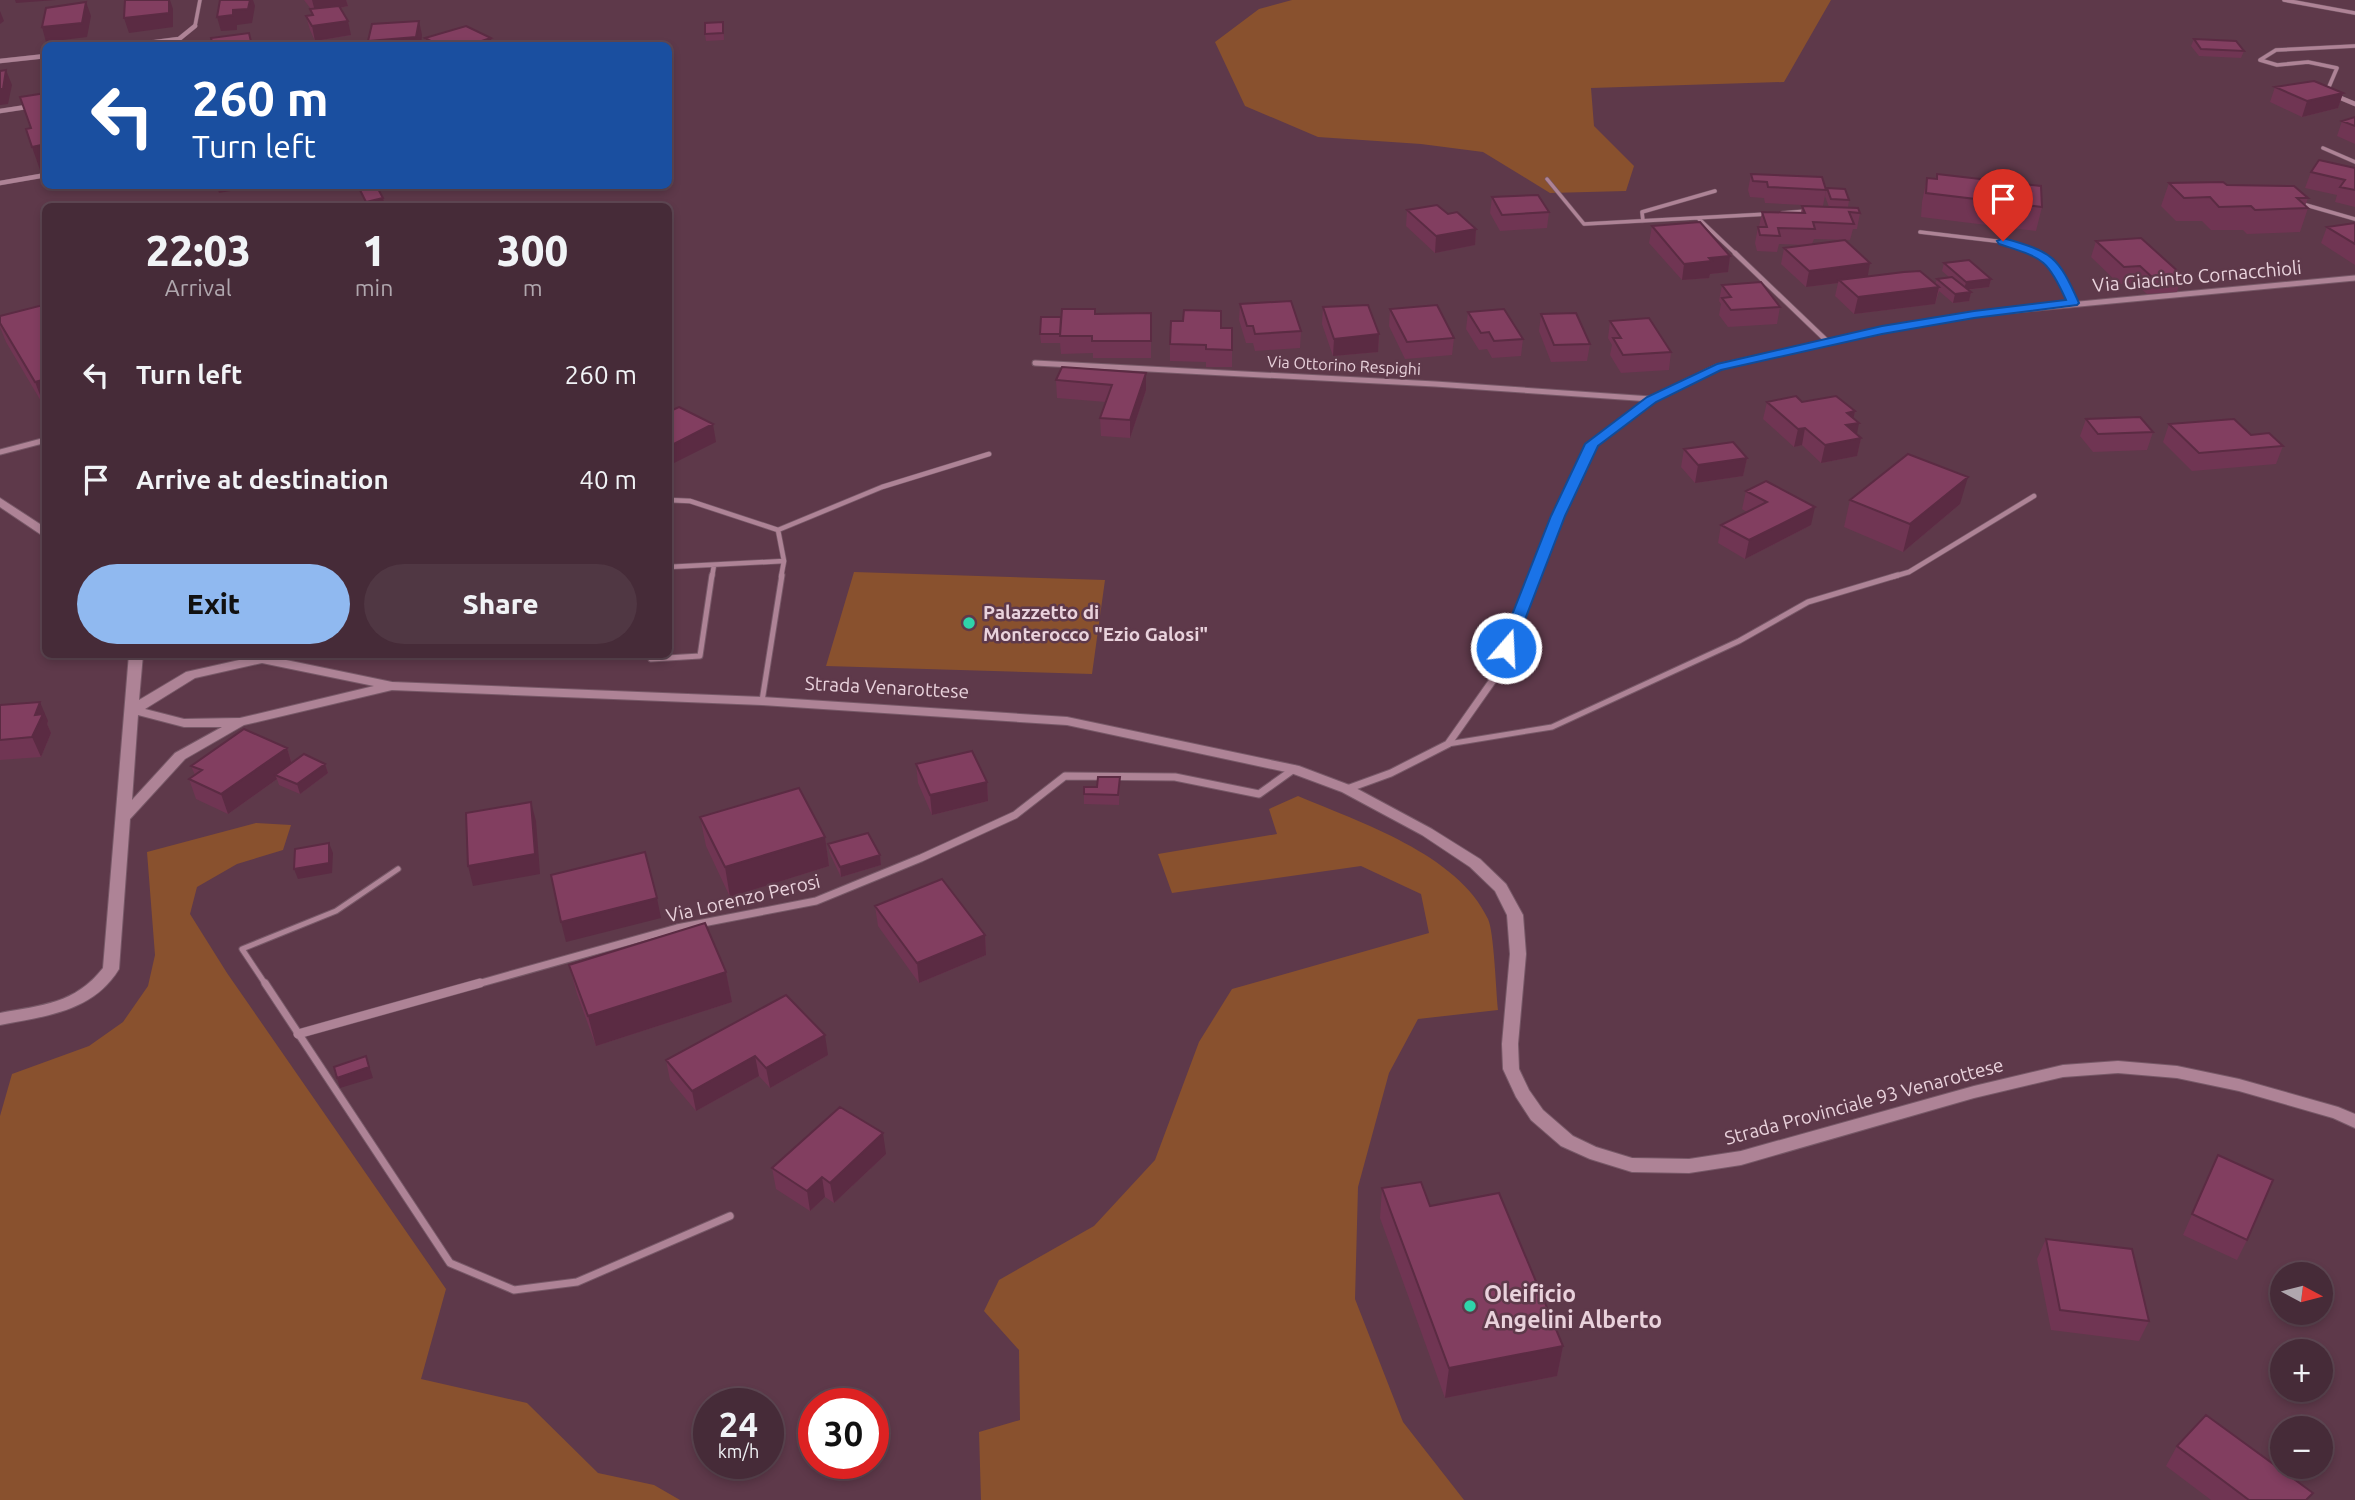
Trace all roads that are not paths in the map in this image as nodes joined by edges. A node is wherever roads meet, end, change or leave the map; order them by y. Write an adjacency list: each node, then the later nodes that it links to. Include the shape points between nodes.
1 (200, 0): 4 (lane)
2 (2284, 0): 3 (lane)
3 (2355, 13)
4 (195, 26): 5 (street)
5 (179, 39): 6 (street); 7 (lane)
6 (156, 42)
7 (180, 42)
8 (2355, 46): 11 (lane, via 2276,50 2260,60 2337,68 2328,89)
9 (42, 56): 10 (street)
10 (0, 61)
11 (2336, 96): 12 (street)
12 (2355, 104)
13 (42, 105): 14 (street)
14 (0, 111)
15 (2323, 148): 16 (lane)
16 (2355, 162)
17 (42, 176): 19 (street)
18 (1547, 179): 25 (lane, via 1584,224)
19 (0, 183)
20 (1715, 191): 25 (lane, via 1642,212)
21 (2291, 201): 24 (lane)
22 (1815, 211): 23 (lane)
23 (1699, 218): 25 (lane); 29 (lane)
24 (2355, 219)
25 (1643, 221)
26 (1920, 232): 28 (lane, via 2003,241 2046,256)
27 (2355, 278): 28 (street, Via Giacinto Cornacchioli)
28 (2073, 303): 29 (street, Via Giacinto Cornacchioli, via 1974,314)
29 (1828, 342): 31 (street, Via Giacinto Cornacchioli, via 1717,367)
30 (1035, 363): 31 (street, Via Ottorino Respighi)
31 (1651, 399): 51 (street, Via Giacinto Cornacchioli, via 1592,444 1553,528 1498,673)
32 (42, 441): 33 (street)
33 (0, 452)
34 (989, 454): 38 (lane, via 895,480)
35 (2034, 496): 51 (lane, via 1909,572 1808,602 1739,641 1552,727)
36 (672, 500): 38 (lane, via 690,501)
37 (0, 502): 39 (main road)
38 (778, 530): 40 (lane)
39 (42, 531)
40 (784, 561): 41 (lane); 48 (lane)
41 (714, 565): 42 (lane); 46 (lane, via 699,656)
42 (672, 567)
43 (136, 658): 49 (main road)
44 (254, 658): 49 (main road, Strada Venarottese, via 191,676)
45 (262, 658): 47 (main road, Strada Venarottese)
46 (672, 658)
47 (393, 686): 48 (main road, Strada Venarottese); 50 (main road, Strada Venarottese)
48 (762, 701): 52 (main road, Strada Venarottese, via 1067,721)
49 (133, 710): 50 (main road, Strada Venarottese, via 184,723); 55 (main road)
50 (240, 722): 55 (main road, Strada Venarottese, via 180,756)
51 (1448, 744): 53 (street, Via Giacinto Cornacchioli)
52 (1294, 769): 53 (main road, Strada Venarottese); 58 (street, Via Lorenzo Perosi, via 1259,794 1175,776 1065,776 1015,815 816,901 677,929)
53 (1347, 789): 54 (main road, Strada Venarottese)
54 (1366, 802): 59 (main road, Strada Provinciale 93 Venarottese, via 1427,832 1475,863 1501,888 1515,915 1518,954 1511,1069 1522,1093 1549,1126 1567,1141 1612,1160 1665,1167 1741,1158 2063,1070 2118,1067 2177,1072 2239,1085)
55 (125, 816): 57 (main road, via 111,969 87,997)
56 (398, 869): 58 (lane, via 336,911 242,949)
57 (0, 1019)
58 (298, 1034): 60 (lane, via 450,1263 514,1290 577,1282)
59 (2355, 1121)
60 (730, 1216)

